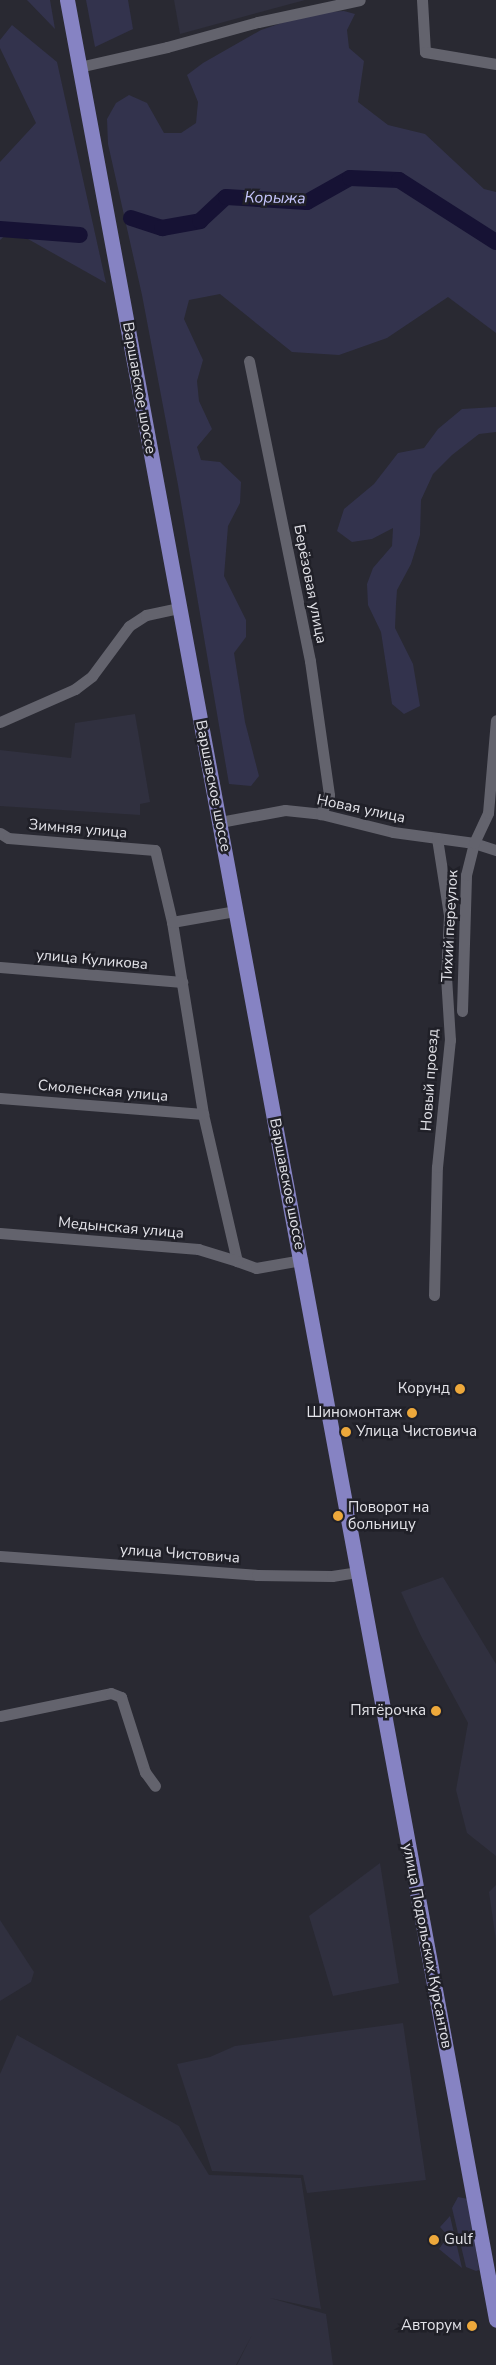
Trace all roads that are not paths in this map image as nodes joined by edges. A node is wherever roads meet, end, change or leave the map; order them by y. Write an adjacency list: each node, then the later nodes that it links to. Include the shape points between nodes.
1 (67, 0): 5 (main road, Варшавское шоссе)
2 (360, 0): 5 (street)
3 (422, 0): 4 (street, via 425,52)
4 (496, 64)
5 (79, 67): 7 (main road, Варшавское шоссе)
6 (249, 361): 10 (street, Берёзовая улица, via 310,661 329,795)
7 (179, 608): 9 (street, via 146,615 129,626 92,676 75,689); 11 (main road, Варшавское шоссе)
8 (496, 720): 14 (street, Тихий переулок, via 489,806)
9 (0, 722)
10 (321, 814): 11 (street, Новая улица, via 285,810); 13 (street, Новая улица, via 393,832)
11 (220, 822): 16 (main road, Варшавское шоссе)
12 (0, 833): 17 (street, Зимняя улица, via 8,838 155,850)
13 (437, 838): 14 (street, Новая улица); 26 (street, Новый проезд, via 450,915 446,977 450,1040 437,1167)
14 (474, 843): 15 (street, Новая улица); 20 (street, Тихий переулок, via 463,903)
15 (496, 850)
16 (236, 911): 17 (street); 24 (main road, Варшавское шоссе)
17 (172, 922): 19 (street)
18 (0, 967): 19 (street, улица Куликова)
19 (182, 982): 22 (street)
20 (462, 1011)
21 (0, 1098): 22 (street, Смоленская улица)
22 (203, 1114): 25 (street)
23 (0, 1233): 25 (street, Медынская улица, via 198,1249)
24 (302, 1260): 25 (street, Медынская улица, via 256,1268); 28 (main road, Варшавское шоссе)
25 (237, 1261)
26 (434, 1295)
27 (0, 1556): 28 (street, улица Чистовича, via 257,1575 332,1576)
28 (357, 1572): 31 (main road, улица Подольских Курсантов)
29 (0, 1716): 30 (street, via 111,1693 121,1697 145,1772)
30 (155, 1786)
31 (496, 2320)

